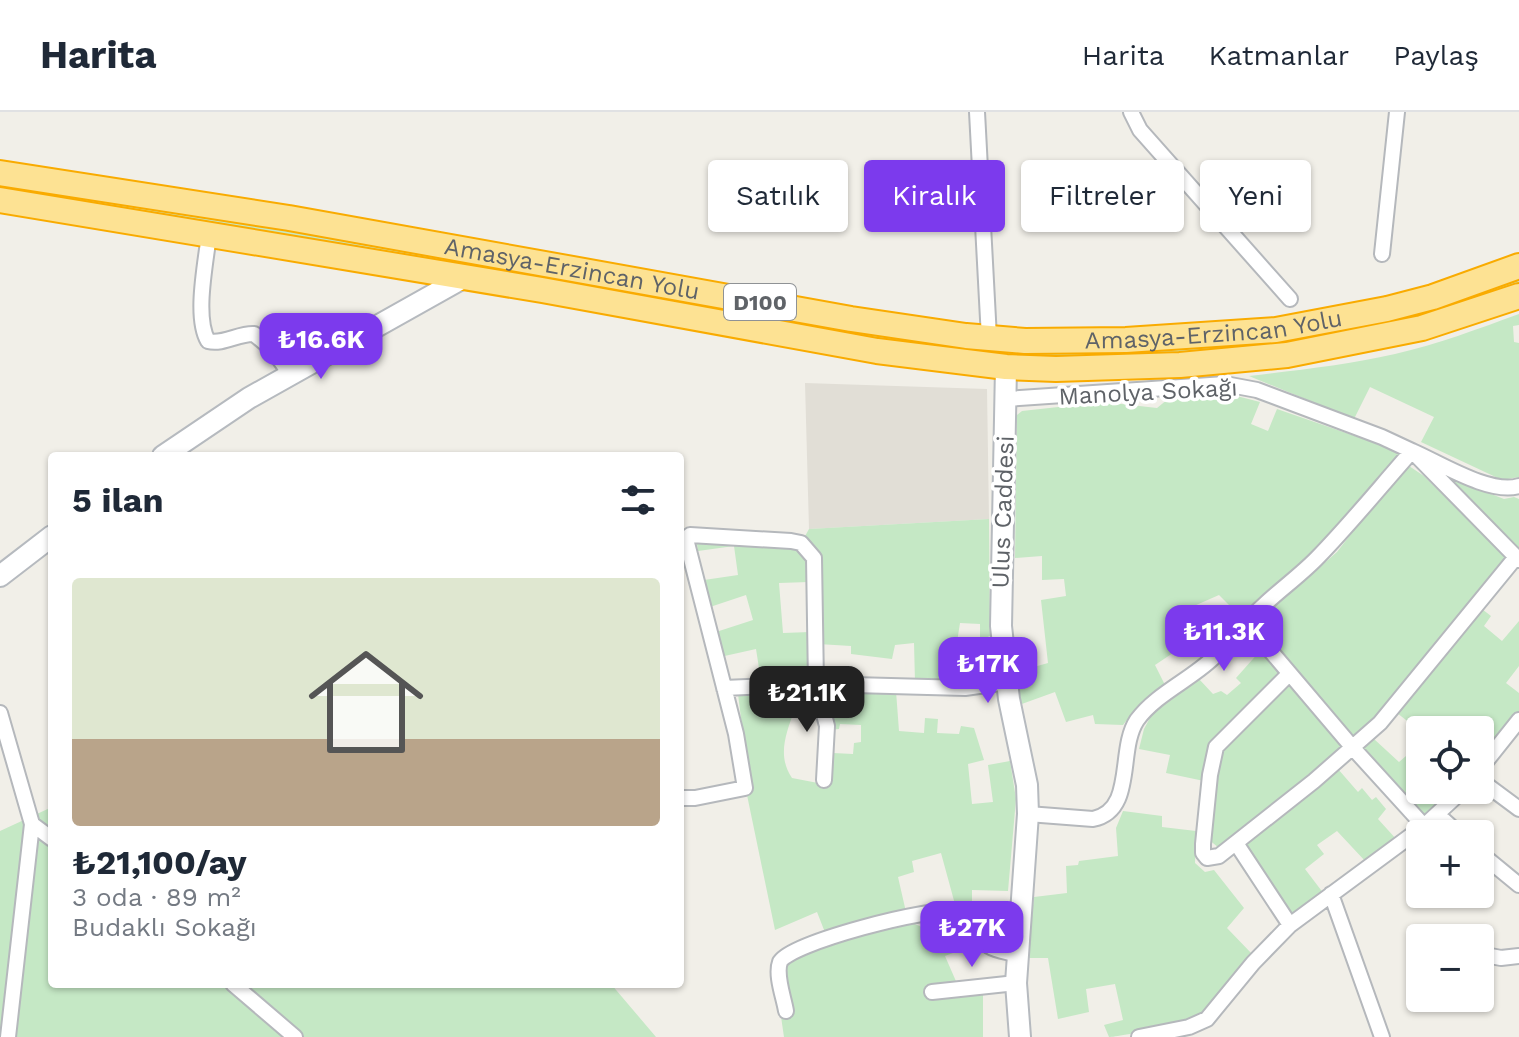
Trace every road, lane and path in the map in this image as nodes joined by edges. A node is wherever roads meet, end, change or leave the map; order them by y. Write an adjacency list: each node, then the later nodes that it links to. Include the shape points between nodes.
1 (1131, 112): 11 (street, via 1140,130)
2 (1397, 112): 7 (street)
3 (981, 113): 12 (street)
4 (0, 173): 12 (highway, Amasya-Erzincan Yolu / D100)
5 (0, 200): 6 (highway, Amasya-Erzincan Yolu / D100)
6 (209, 234): 9 (highway, Amasya-Erzincan Yolu / D100); 14 (street, via 202,300 205,336 215,343 254,334)
7 (1382, 254)
8 (1519, 266): 12 (highway, Amasya-Erzincan Yolu / D100, via 1433,297 1276,330 1126,340)
9 (463, 278): 13 (highway, Amasya-Erzincan Yolu / D100, via 877,351); 14 (street)
10 (1519, 296): 13 (highway, Amasya-Erzincan Yolu / D100, via 1422,328 1287,355 1180,365)
11 (1290, 299)
12 (989, 338)
13 (1006, 367): 15 (street, Ulus Caddesi)
14 (290, 374): 17 (street)
15 (1006, 399): 16 (street, Manolya Sokağı, via 1233,384); 24 (street, Ulus Caddesi, via 1001,602)
16 (1412, 451): 18 (street, via 1486,484); 20 (street, Manolya Sokağı); 22 (street, via 1318,557)
17 (169, 452)
18 (1516, 490)
19 (48, 539): 21 (street)
20 (1518, 559): 29 (street, via 1399,702)
21 (0, 576)
22 (1246, 622): 23 (street); 36 (street, via 1212,659 1137,720 1119,794 1109,813 1093,819)
23 (1289, 674): 29 (street); 44 (street, via 1222,741 1213,757 1203,853 1214,859)
24 (1007, 682): 25 (street, via 965,688); 36 (street, Ulus Caddesi)
25 (816, 684): 26 (street); 26 (street, via 814,558 808,550 791,541 690,535 686,539); 31 (street, via 827,726)
26 (724, 688): 33 (street, via 745,788)
27 (0, 713): 41 (street)
28 (1519, 720): 30 (street)
29 (1353, 748): 38 (street); 44 (street)
30 (1494, 751)
31 (824, 780)
32 (1494, 790): 35 (street)
33 (684, 798)
34 (1449, 804): 37 (street)
35 (1519, 809)
36 (1028, 814): 49 (street, Ulus Caddesi)
37 (1438, 815): 39 (street); 40 (street)
38 (1419, 820)
39 (1432, 820)
40 (1444, 820)
41 (32, 824): 42 (street); 56 (street)
42 (48, 836)
43 (1406, 839): 47 (street)
44 (1236, 843): 48 (street)
45 (1494, 864): 46 (street)
46 (1519, 885)
47 (1331, 894): 48 (street); 60 (street)
48 (1290, 925): 59 (street, via 1207,1019)
49 (1018, 955): 52 (street, Ulus Caddesi); 55 (street, via 987,944 971,921 952,911 906,917 828,938 784,957 779,972)
50 (1494, 956): 51 (street)
51 (1519, 956)
52 (1016, 983): 54 (street); 58 (street, Ulus Caddesi)
53 (238, 988): 57 (street)
54 (932, 992)
55 (786, 1011)
56 (8, 1037)
57 (295, 1037)
58 (1020, 1037)
59 (1139, 1037)
60 (1382, 1037)

